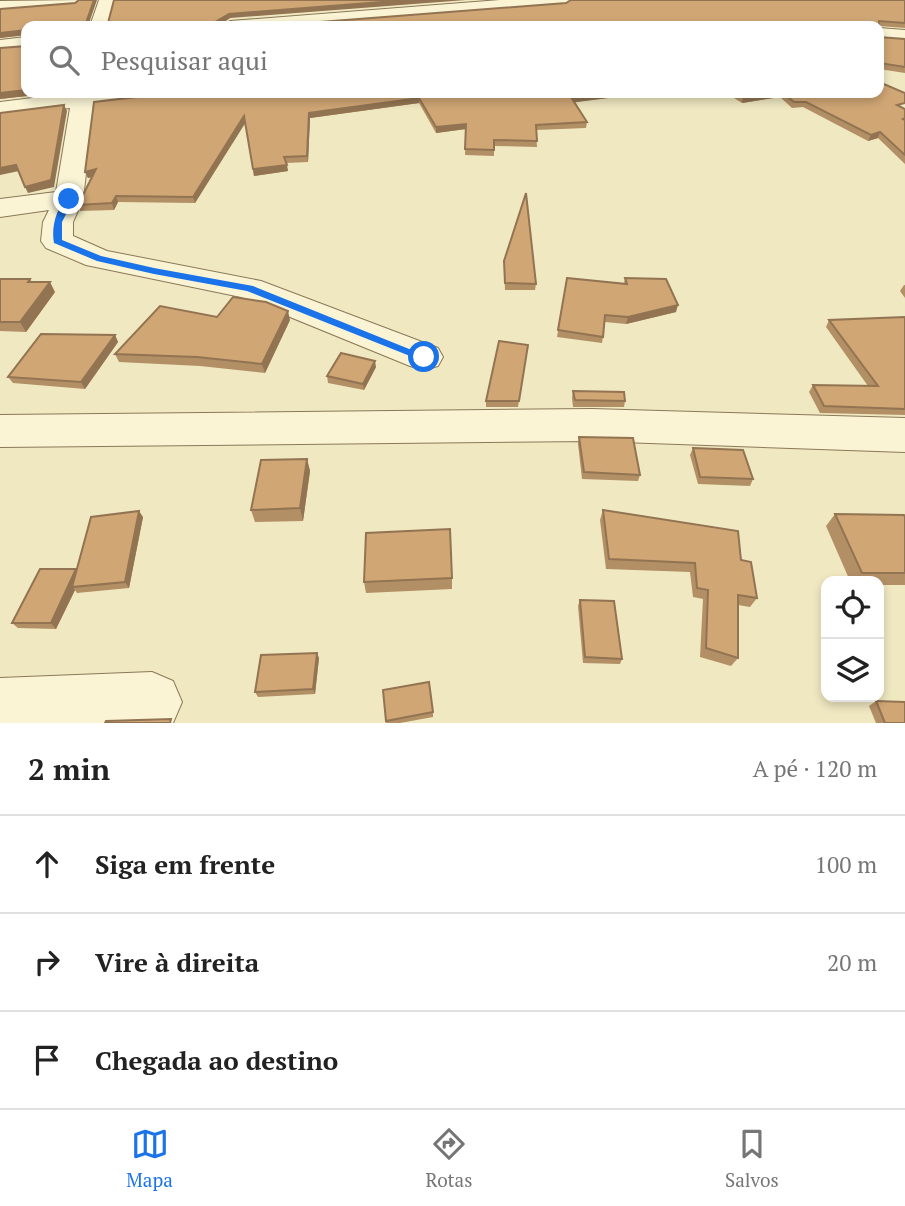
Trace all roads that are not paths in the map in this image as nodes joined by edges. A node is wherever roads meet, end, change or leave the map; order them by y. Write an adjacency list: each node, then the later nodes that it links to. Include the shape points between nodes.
1 (76, 0): 4 (street)
2 (107, 0): 6 (street)
3 (565, 0): 5 (street)
4 (0, 6)
5 (327, 15): 7 (street)
6 (101, 21)
7 (274, 21)
8 (884, 34): 9 (street)
9 (905, 36)
10 (21, 44): 11 (street)
11 (0, 46)
12 (70, 98): 14 (street)
13 (83, 98): 15 (street)
14 (0, 109)
15 (69, 199): 16 (street); 17 (street, via 58,222 57,241 109,261 249,288)
16 (0, 208)
17 (424, 357)
18 (0, 431): 19 (street, via 592,425)
19 (905, 435)
20 (152, 702): 21 (street)
21 (0, 708)

